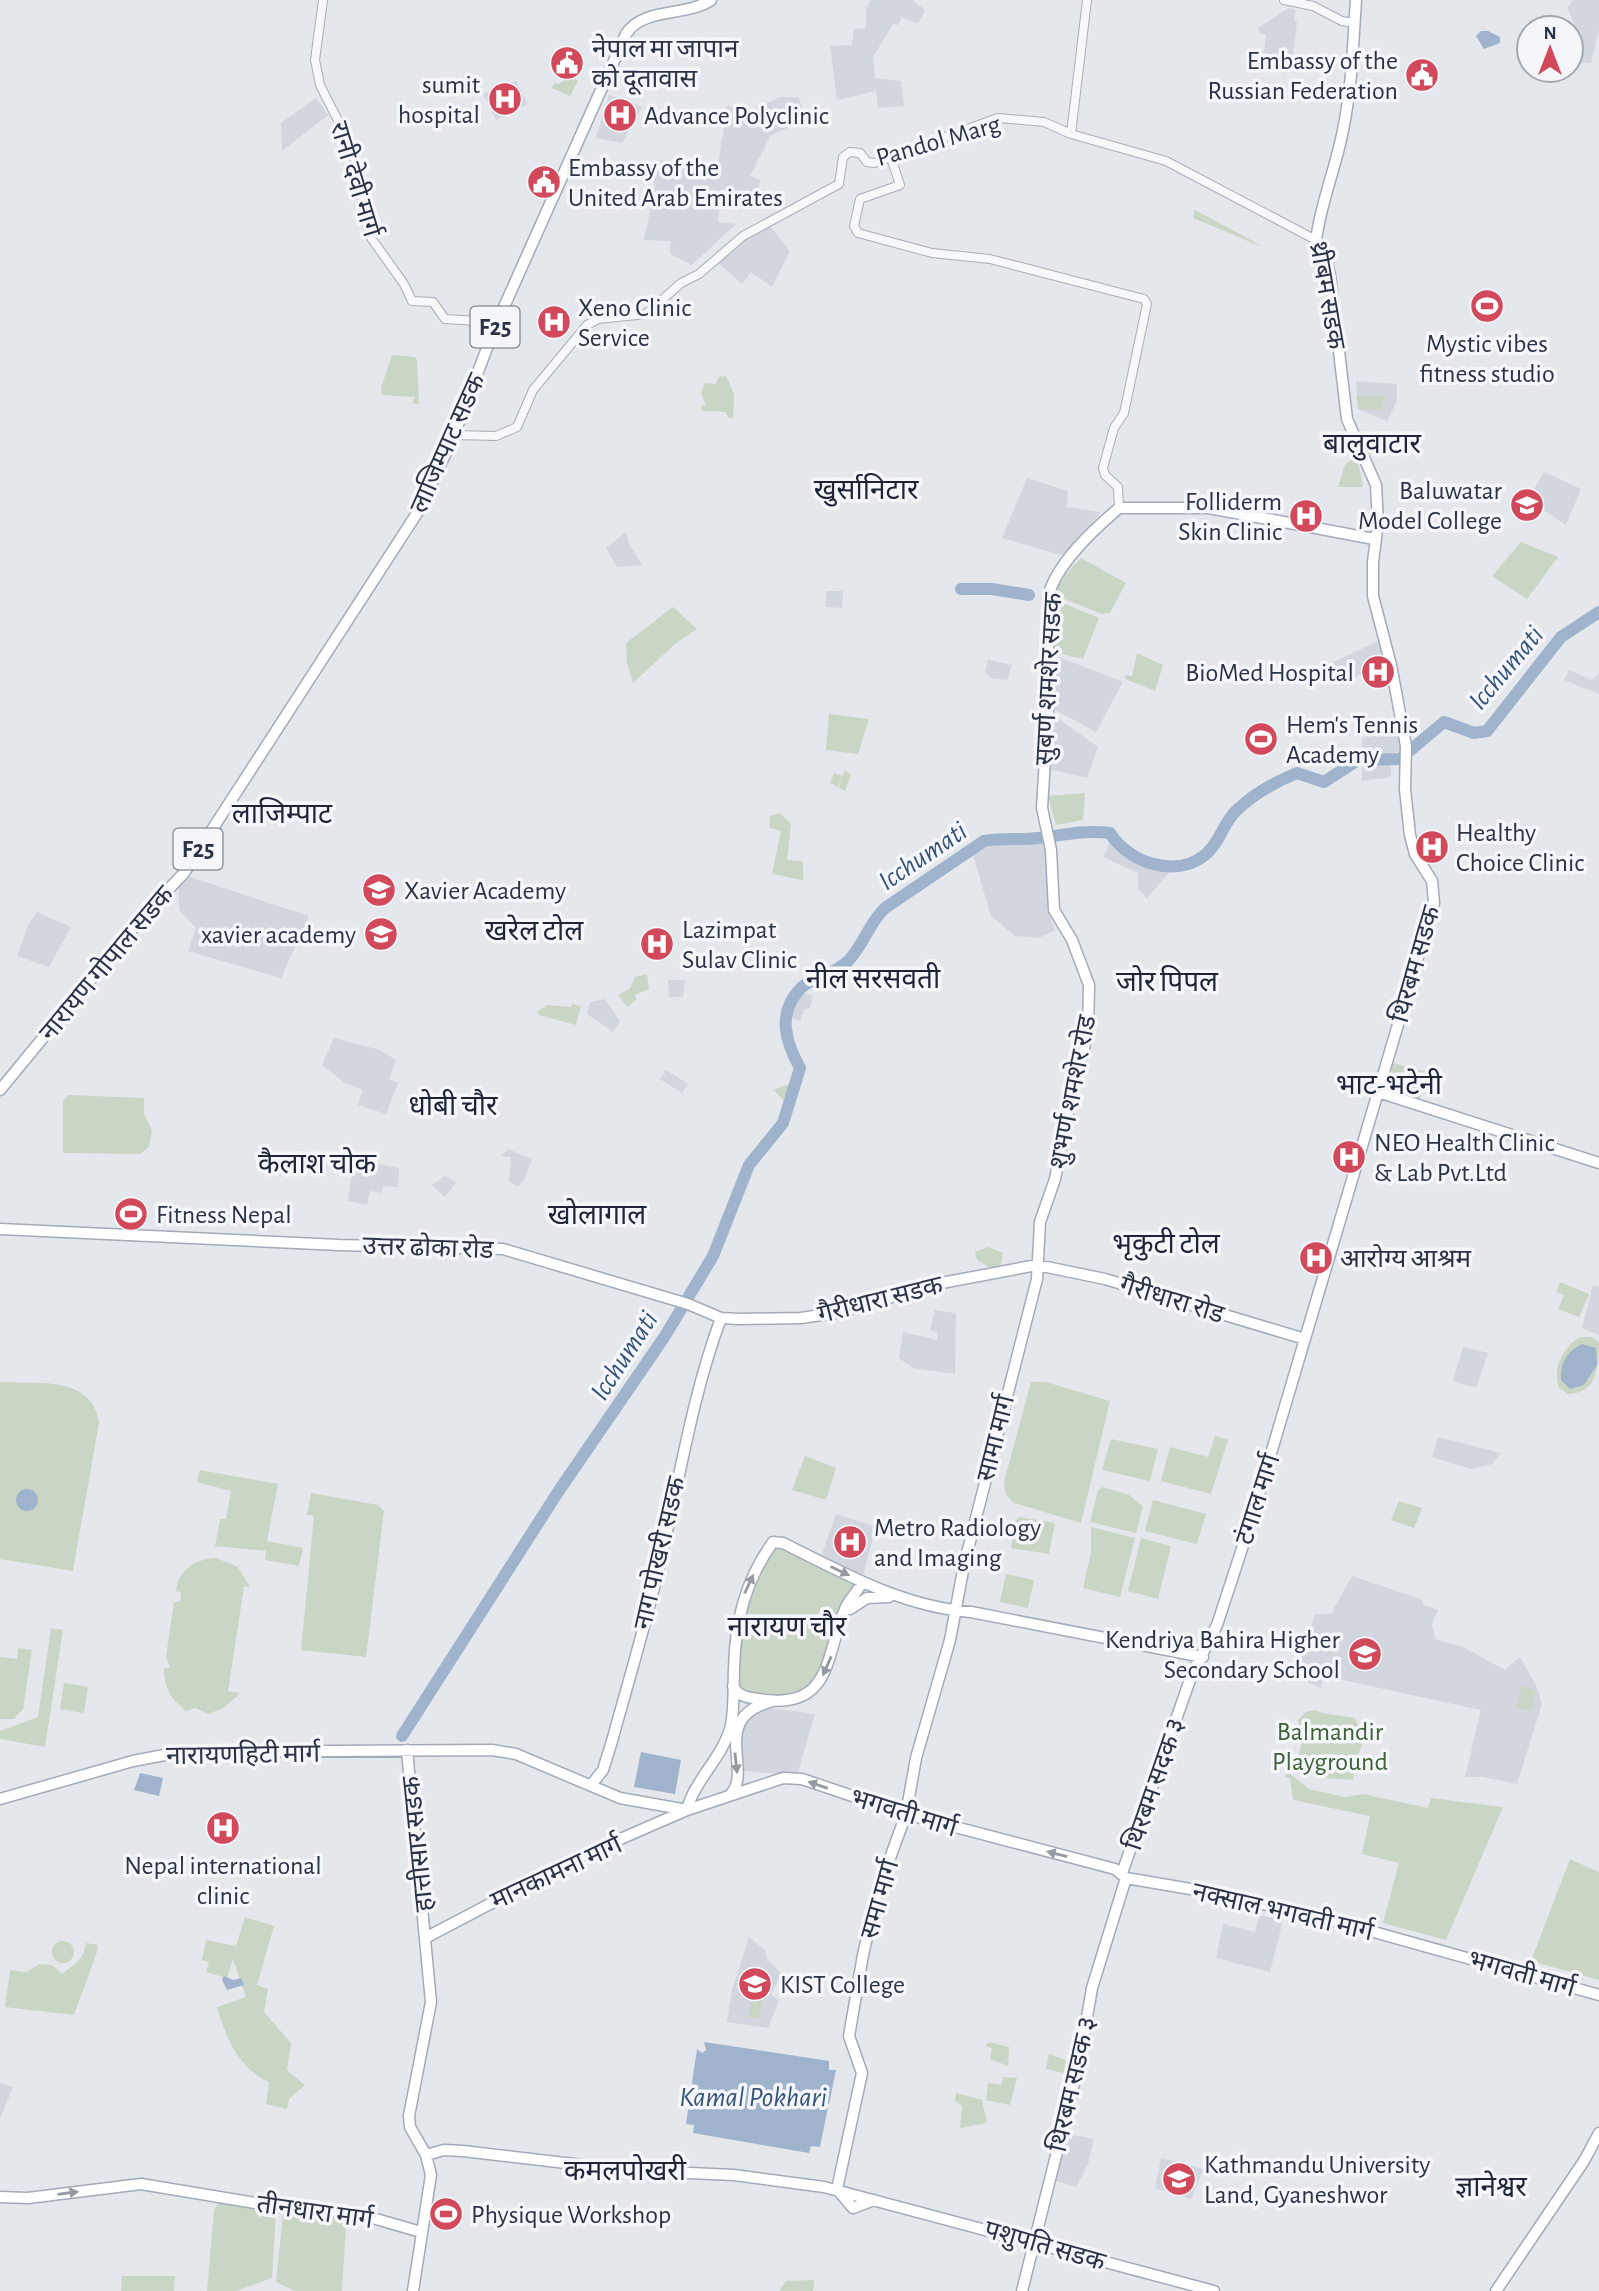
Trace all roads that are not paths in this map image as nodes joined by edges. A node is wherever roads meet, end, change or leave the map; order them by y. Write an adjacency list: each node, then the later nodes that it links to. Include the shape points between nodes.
1 (323, 0): 10 (street, रानी देवी मार्ग, via 315,60 320,85 353,150 369,235 412,301 433,302 445,319)
2 (711, 0): 10 (main road, लाजिम्पाट सडक / F25, via 699,7 641,19 631,26)
3 (1087, 0): 7 (street)
4 (1284, 0): 6 (street)
5 (1356, 0): 6 (main road, थ्रीबम सडक)
6 (1354, 23): 9 (main road, थ्रीबम सडक, via 1343,130)
7 (1071, 134): 8 (street, Pandol Marg, via 1044,122 998,118); 9 (street, Pandol Marg, via 1166,162)
8 (891, 158): 11 (street, Pandol Marg, via 871,163 860,153 850,152 843,157 839,184 743,236 646,314 598,319 587,325 533,390 517,427 496,436); 13 (street, via 900,185 860,199 854,226 858,233 932,253 990,259 1144,299 1147,304 1124,412 1114,428 1103,468 1118,487)
9 (1315, 240): 12 (main road, थ्रीबम सडक, via 1325,254 1330,275 1347,419)
10 (495, 327): 11 (main road, लाजिम्पाट सडक / F25)
11 (454, 435): 15 (main road, लाजिम्पाट सडक / F25, via 421,507)
12 (1366, 463): 14 (main road, थिरबम सडक, via 1376,485)
13 (1119, 508): 14 (main road, via 1209,508); 16 (main road, सुबर्ण शमशेर सडक, via 1060,570 1048,597 1048,711 1041,788)
14 (1374, 539): 18 (main road, थिरबम सडक, via 1373,596 1407,757 1410,835 1435,893 1429,929)
15 (299, 691): 17 (main road, नारायण गोपाल सडक / F25, via 184,873)
16 (1049, 840): 21 (main road, शुभर्ण शमशेर रोड, via 1054,910 1072,940 1089,985 1089,1014 1055,1179 1040,1222)
17 (0, 1090)
18 (1378, 1092): 19 (main road); 23 (main road, थिरबम सडक)
19 (1599, 1163)
20 (0, 1229): 22 (main road, उत्तर ढोका रोड, via 503,1249)
21 (1037, 1265): 22 (main road, गैरीधारा सडक, via 936,1284 823,1315); 23 (main road, गैरीधारा रोड, via 1105,1279); 26 (main road, सामा मार्ग)
22 (721, 1318): 33 (main road, नाग पोखरी सडक, via 683,1446 665,1542 612,1741 603,1770)
23 (1305, 1339): 28 (main road, टंगाल मार्ग, via 1217,1625)
24 (862, 1582): 25 (main road); 27 (main road); 29 (main road, one-way to 24, via 740,1609 773,1542)
25 (916, 1602): 26 (main road); 27 (main road, via 867,1598 854,1605)
26 (953, 1611): 28 (main road); 37 (main road, सामा मार्ग, via 950,1640 909,1784)
27 (840, 1623): 30 (main road, one-way to 30, via 830,1659 813,1690 800,1698)
28 (1203, 1657): 38 (main road, थिरबम सदक ३, via 1192,1674)
29 (733, 1686): 30 (main road, via 744,1696); 31 (main road)
30 (775, 1701): 31 (main road, via 752,1710)
31 (731, 1736): 34 (main road, one-way to 34, via 738,1778); 36 (main road)
32 (407, 1750): 33 (main road, नारायणहिटी मार्ग, via 516,1754); 35 (main road, नारायणहिटी मार्ग, via 180,1752 133,1760); 39 (main road, हात्तीसार सडक)
33 (591, 1785): 36 (main road, नारायणहिटी मार्ग, via 642,1804)
34 (730, 1795): 36 (main road, भगवती मार्ग); 37 (main road, भगवती मार्ग, one-way to 34, via 794,1778 774,1779)
35 (1, 1800)
36 (687, 1810): 39 (main road, मानकामना मार्ग, via 579,1857)
37 (906, 1814): 38 (main road, भगवती मार्ग, one-way to 37); 44 (main road, समा मार्ग, via 877,1894 863,1955 849,2036 862,2073)
38 (1124, 1875): 40 (main road, नक्साल भगवती मार्ग, via 1293,1911); 47 (main road, थिरबम सडक ३, via 1092,1988 1079,2064)
39 (427, 1937): 43 (main road, हात्तीसार सडक, via 431,2012 409,2116)
40 (1445, 1951): 41 (main road, भगवती मार्ग)
41 (1599, 1995)
42 (1599, 2133): 51 (main road)
43 (426, 2155): 44 (main road, पशुपति सडक, via 443,2150 625,2170 734,2175); 46 (main road, via 431,2175)
44 (837, 2189): 47 (main road, पशुपति सडक)
45 (0, 2197): 46 (main road, तीनधारा मार्ग, one-way to 46, via 29,2198 133,2184 279,2207 352,2212)
46 (421, 2232): 48 (main road)
47 (1033, 2241): 49 (main road, थिरबम सडक ३); 50 (main road, पशुपति सडक)
48 (413, 2291)
49 (1022, 2291)
50 (1214, 2291)
51 (1496, 2291)

